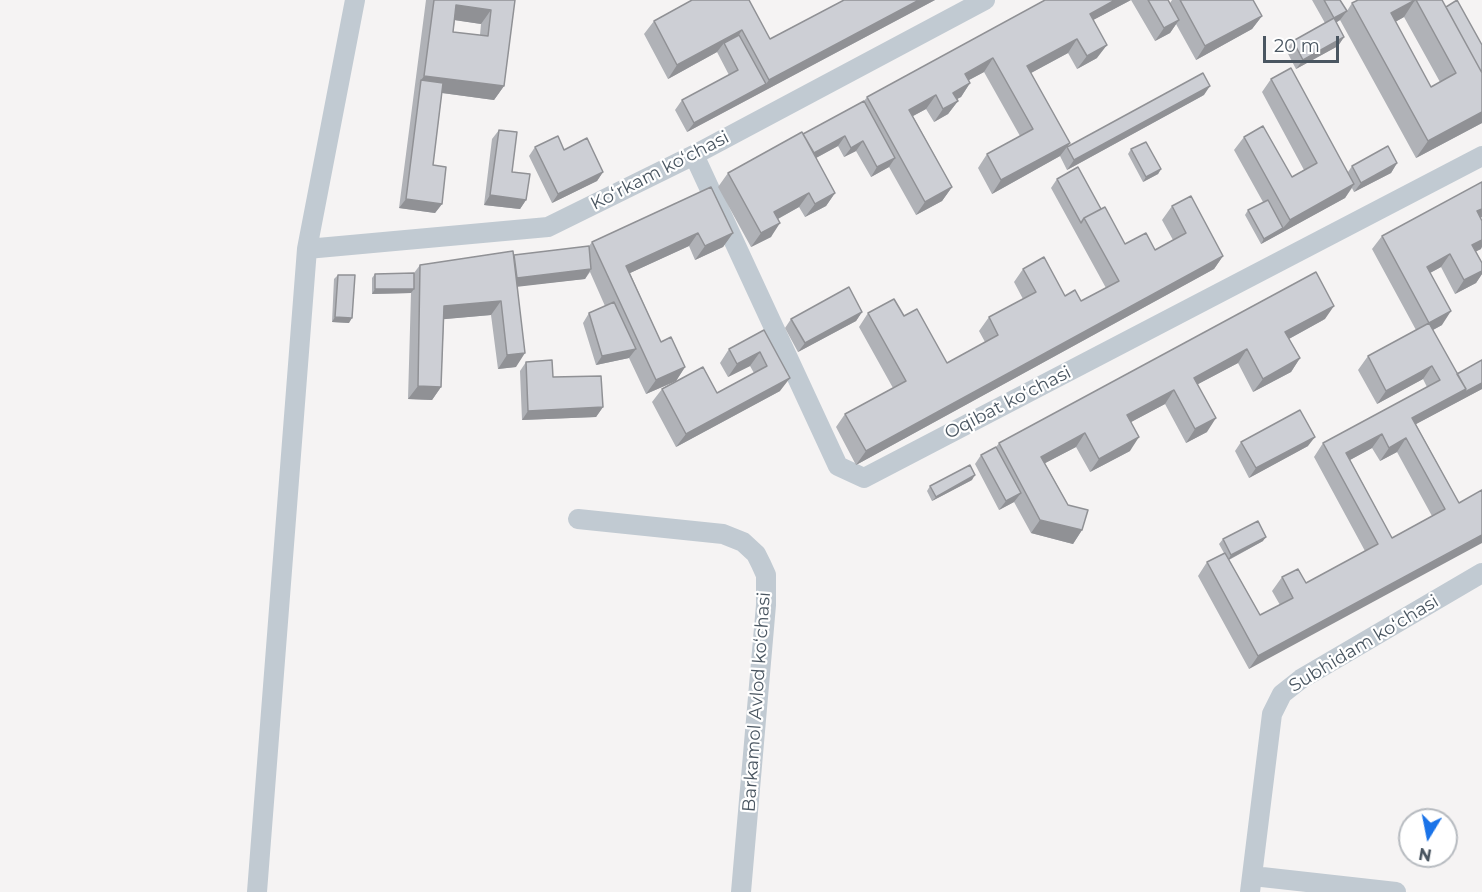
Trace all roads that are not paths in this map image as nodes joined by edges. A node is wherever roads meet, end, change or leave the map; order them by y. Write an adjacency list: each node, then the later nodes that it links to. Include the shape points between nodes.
1 (355, 0): 5 (street)
2 (985, 0): 3 (street, Koʻrkam koʻchasi)
3 (694, 156): 4 (street, Oqibat koʻchasi, via 838,466 864,478); 5 (street, Koʻrkam koʻchasi, via 548,226)
4 (1482, 156)
5 (307, 249): 9 (street)
6 (578, 519): 10 (street, Barkamol Аvlod koʻchasi, via 723,534 743,542 756,554 766,575)
7 (1482, 573): 8 (street, Subhidam koʻchasi, via 1282,694 1272,714)
8 (1251, 884): 11 (street, Subhidam koʻchasi)
9 (257, 892)
10 (741, 892)
11 (1396, 892)

